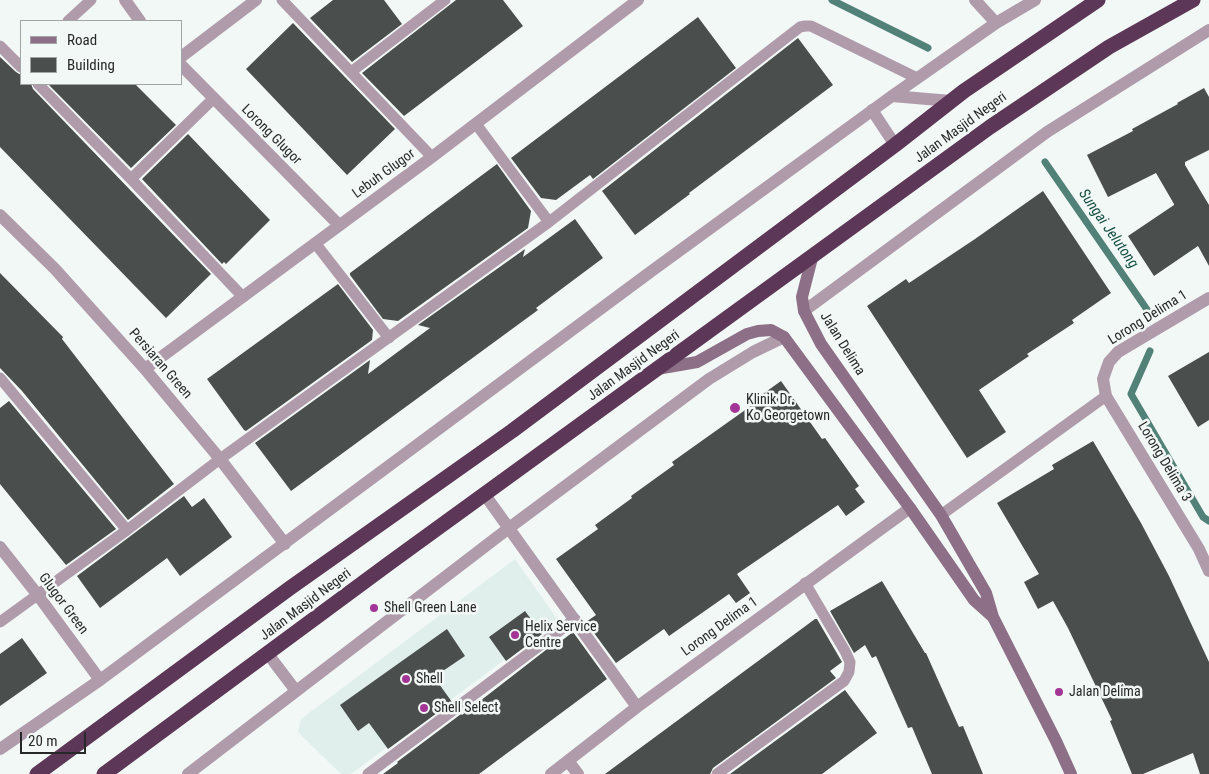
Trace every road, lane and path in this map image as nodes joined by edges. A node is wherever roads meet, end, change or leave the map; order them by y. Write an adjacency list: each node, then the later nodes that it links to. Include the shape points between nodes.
1 (90, 0): 11 (lane)
2 (124, 0): 12 (street)
3 (256, 0): 16 (street)
4 (282, 0): 19 (lane)
5 (445, 0): 19 (lane)
6 (638, 0): 26 (street, Lebuh Glugor)
7 (975, 0): 13 (street)
8 (1035, 0): 13 (street)
9 (1098, 0): 24 (highway, Jalan Masjid Negeri)
10 (1193, 0): 34 (highway, Jalan Masjid Negeri, via 1109,48 1026,102)
11 (69, 20)
12 (139, 20)
13 (996, 23): 20 (street)
14 (1209, 30): 37 (street, via 1047,132)
15 (0, 46): 17 (lane)
16 (182, 55)
17 (20, 65)
18 (182, 66): 23 (street, Lorong Glugor)
19 (351, 72): 28 (lane)
20 (917, 78): 22 (street); 31 (lane, via 811,26 800,27)
21 (39, 85): 29 (lane)
22 (892, 96): 24 (street); 25 (street)
23 (214, 98): 29 (lane); 32 (street, Lorong Glugor)
24 (951, 101): 27 (highway, Jalan Masjid Negeri)
25 (872, 110): 27 (street); 50 (street)
26 (476, 124): 28 (street, Lebuh Glugor); 31 (lane)
27 (895, 145): 65 (highway, Jalan Masjid Negeri, via 512,431 290,588)
28 (432, 157): 32 (street, Lebuh Glugor)
29 (131, 178): 35 (lane)
30 (0, 215): 40 (street, Persiaran Green, via 55,269)
31 (549, 222): 39 (lane)
32 (339, 225): 33 (street, Lebuh Glugor)
33 (315, 243): 35 (street, Lebuh Glugor); 39 (lane)
34 (812, 258): 37 (street, Jalan Delima, via 802,296); 41 (highway, Jalan Masjid Negeri)
35 (243, 297): 40 (street, Lebuh Glugor)
36 (1209, 298): 43 (street, Lorong Delima 1, via 1118,352 1109,362 1103,379)
37 (804, 311): 47 (street, Jalan Delima, via 821,344)
38 (784, 337): 41 (street, via 771,330 758,330 697,362); 46 (street, Jalan Delima); 48 (street, via 709,380)
39 (389, 338): 44 (lane)
40 (145, 369): 44 (street, Persiaran Green)
41 (657, 369): 45 (highway, Jalan Masjid Negeri)
42 (0, 378): 49 (lane)
43 (1106, 396): 47 (lane); 51 (street, Lorong Delima 3)
44 (220, 459): 49 (lane); 50 (street, Persiaran Green)
45 (485, 495): 48 (street); 59 (highway, Jalan Masjid Negeri)
46 (910, 508): 54 (street, Lorong Delima 1); 56 (street, Jalan Delima, via 974,600)
47 (941, 515): 56 (street, Jalan Delima, via 986,593)
48 (509, 528): 57 (street); 61 (street)
49 (127, 530): 55 (lane)
50 (285, 544): 60 (street)
51 (1204, 546): 53 (street, Lorong Delima 3)
52 (0, 547): 55 (street, Glugor Green)
53 (1209, 571)
54 (805, 584): 62 (street, Lorong Delima 1); 71 (lane, via 845,651 850,672 844,681)
55 (37, 594): 58 (lane); 60 (street, Glugor Green)
56 (993, 617): 72 (street, Jalan Delima)
57 (575, 619): 62 (street); 68 (lane)
58 (0, 622)
59 (268, 654): 61 (street); 66 (highway, Jalan Masjid Negeri)
60 (100, 680): 63 (street)
61 (296, 691): 67 (street)
62 (638, 707): 64 (street, Lorong Delima 1)
63 (0, 749)
64 (568, 761): 69 (street, Lorong Delima 1); 70 (street)
65 (37, 774)
66 (104, 774)
67 (188, 774)
68 (368, 774)
69 (551, 774)
70 (578, 774)
71 (717, 774)
72 (1071, 774)

